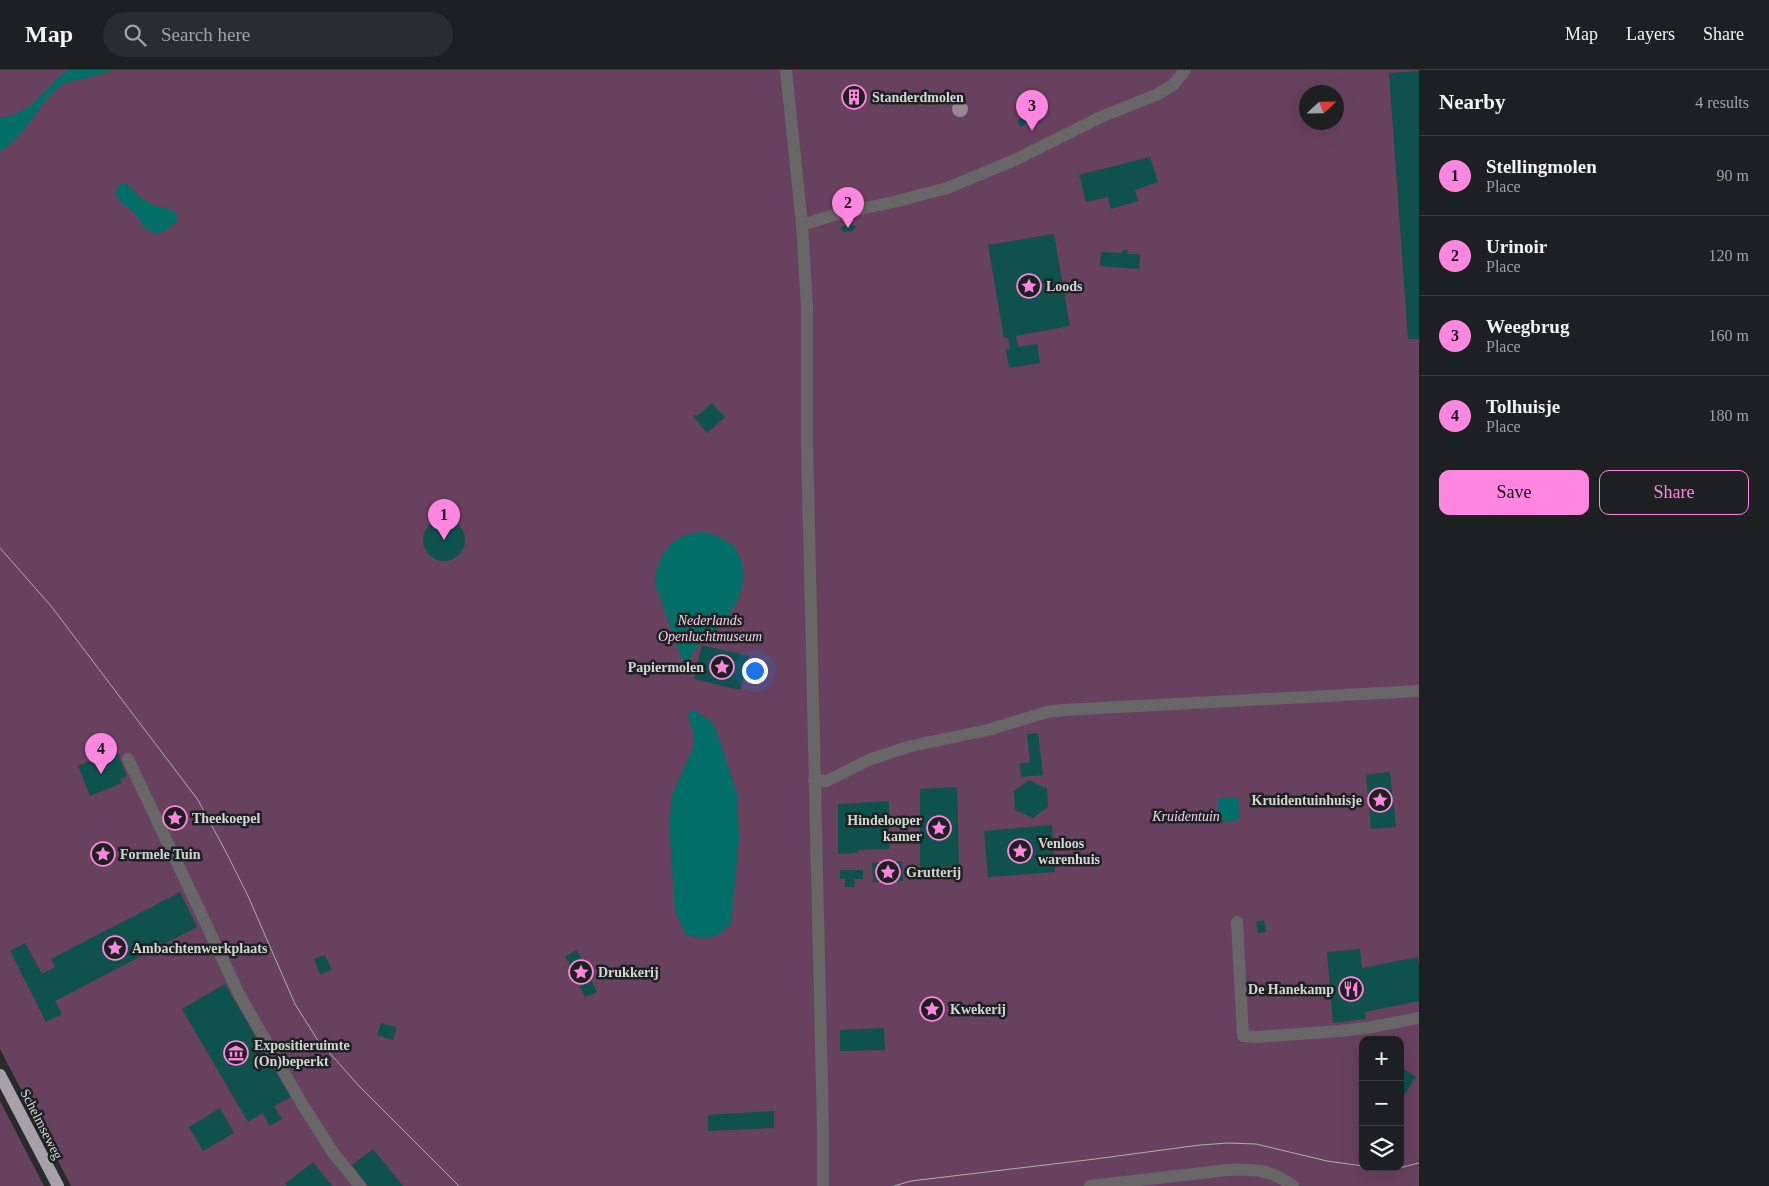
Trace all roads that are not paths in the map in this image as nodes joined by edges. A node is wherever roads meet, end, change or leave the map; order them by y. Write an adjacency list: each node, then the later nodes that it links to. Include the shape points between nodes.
1 (786, 70): 3 (street)
2 (1185, 70): 3 (street, via 1173,85 1156,95 947,188)
3 (802, 225): 6 (street, via 807,308)
4 (1419, 691): 6 (street, via 1047,712 988,730 910,746 827,781)
5 (128, 759): 11 (street, via 240,996 302,1104 334,1154)
6 (814, 781): 12 (street)
7 (1237, 922): 8 (street, via 1243,1036 1340,1031)
8 (1419, 1018)
9 (0, 1075): 10 (main road, Schelmseweg)
10 (58, 1186)
11 (360, 1186)
12 (823, 1186)
13 (1090, 1186): 14 (street, via 1244,1169 1275,1174)
14 (1293, 1186)

